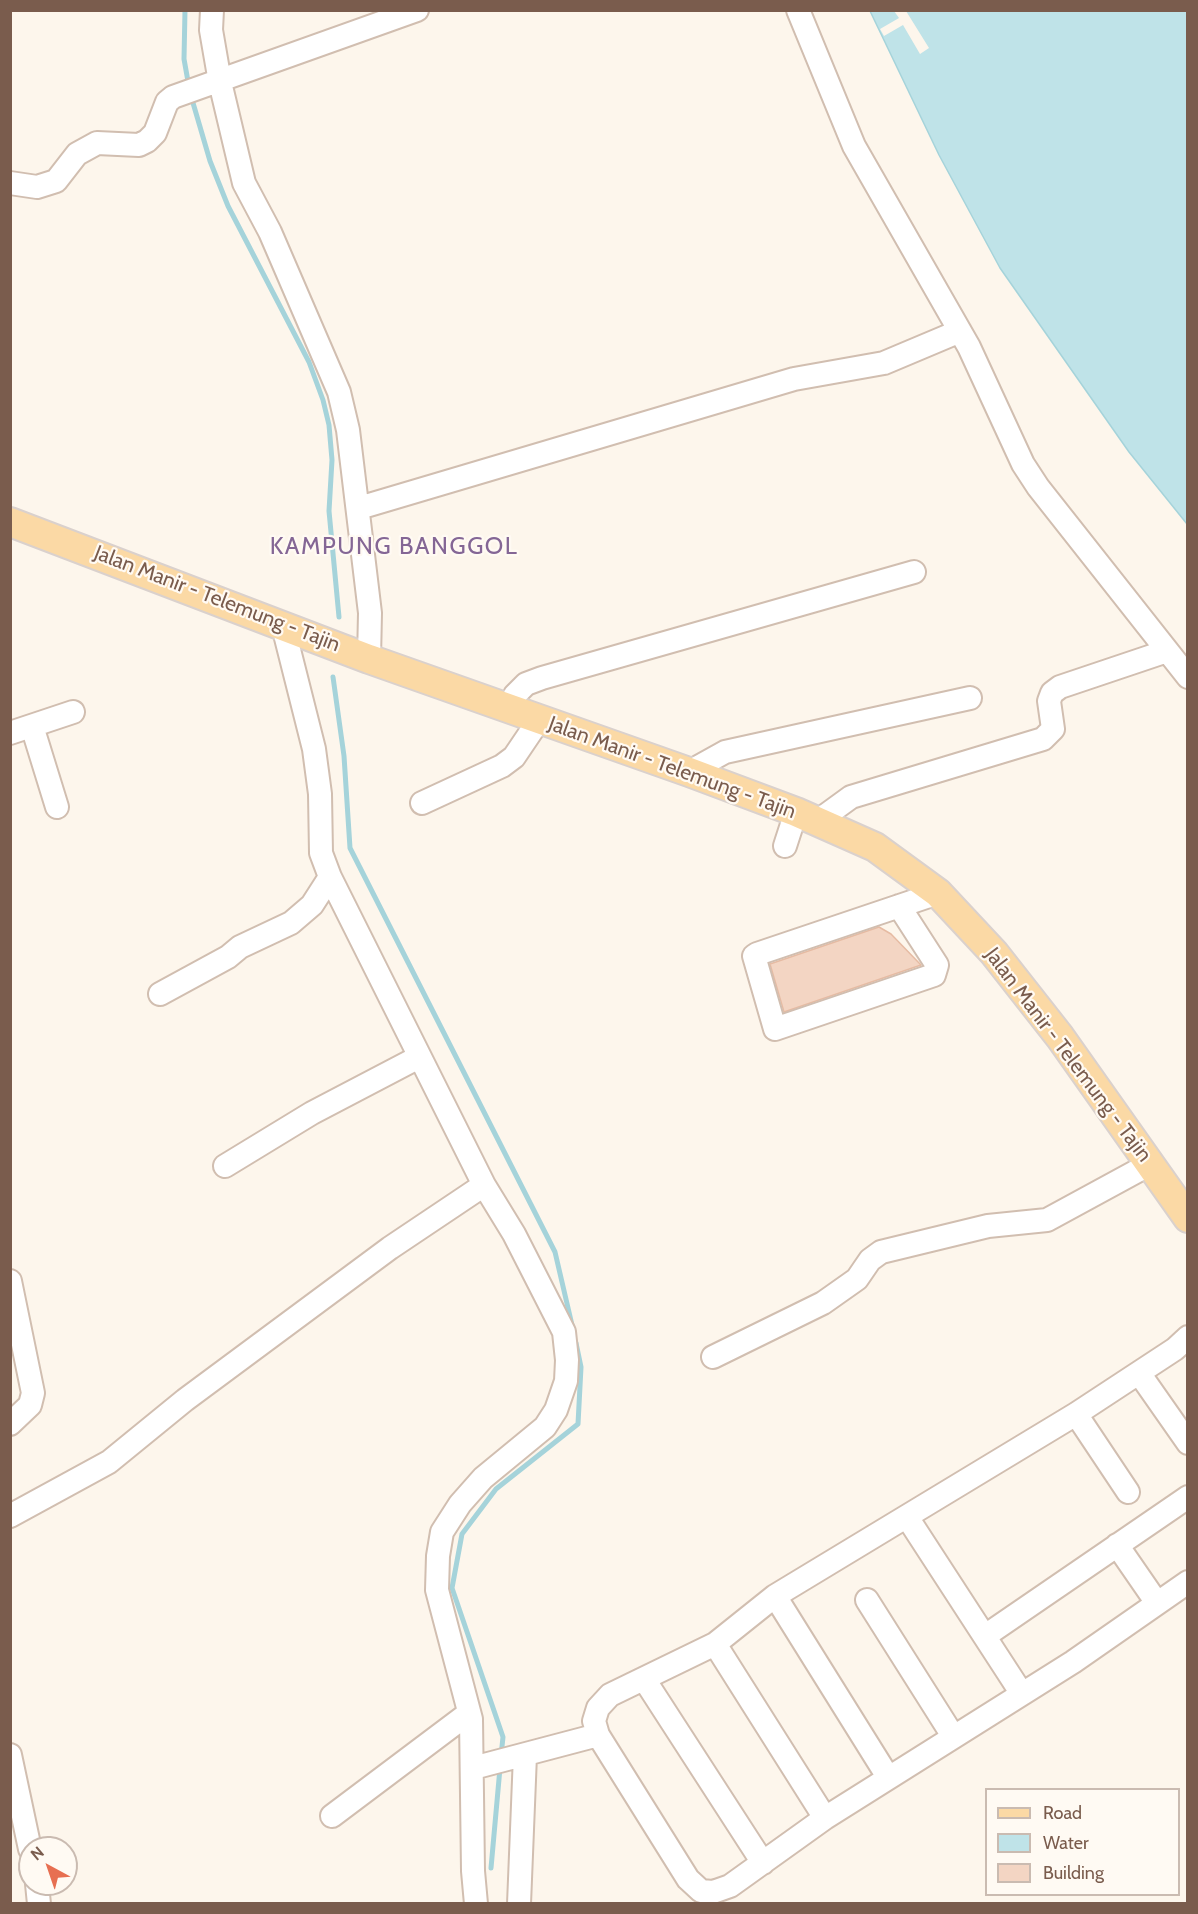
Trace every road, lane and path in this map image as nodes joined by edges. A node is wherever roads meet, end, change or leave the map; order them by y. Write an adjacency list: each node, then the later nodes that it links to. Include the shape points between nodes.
1 (212, 10): 4 (street)
2 (417, 10): 4 (street)
3 (798, 10): 6 (street, via 854,146)
4 (217, 83): 5 (street, via 173,97 167,102 155,133 139,145 97,143 77,154 56,181 38,187); 7 (street, via 244,183 270,232 339,392)
5 (10, 183)
6 (960, 331): 7 (street, via 884,363 794,380); 11 (street, via 1023,464)
7 (359, 508): 12 (street, via 370,613)
8 (10, 522): 10 (main road, Jalan Manir - Telemung - Tajin)
9 (914, 572): 15 (street, via 542,678 515,694)
10 (284, 626): 12 (main road, Jalan Manir - Telemung - Tajin); 24 (street, via 314,749 321,853)
11 (1167, 651): 13 (street); 22 (street, via 1060,687 1049,701 1053,729 1043,739 852,797)
12 (369, 659): 15 (main road, Jalan Manir - Telemung - Tajin)
13 (1188, 677)
14 (970, 698): 19 (street, via 725,752)
15 (508, 709): 17 (main road, Jalan Manir - Telemung - Tajin)
16 (73, 712): 18 (street)
17 (539, 720): 19 (main road, Jalan Manir - Telemung - Tajin); 20 (street, via 514,757 502,766)
18 (21, 729): 21 (street)
19 (689, 772): 22 (main road, Jalan Manir - Telemung - Tajin)
20 (422, 803)
21 (57, 807)
22 (807, 817): 23 (street); 25 (main road, Jalan Manir - Telemung - Tajin, via 875,847)
23 (785, 846)
24 (330, 877): 27 (street, via 312,905 291,923 240,947); 28 (street)
25 (938, 893): 26 (street); 29 (main road, Jalan Manir - Telemung - Tajin, via 994,953 1060,1037)
26 (899, 906): 26 (street, via 754,956 775,1029 934,975 937,965)
27 (160, 994)
28 (419, 1058): 30 (street, via 312,1113); 31 (street)
29 (1150, 1164): 32 (main road, Jalan Manir - Telemung - Tajin); 35 (street, via 1047,1220 988,1226 881,1252 857,1279 823,1303)
30 (225, 1166)
31 (484, 1185): 42 (street, via 390,1248 185,1400 109,1462); 53 (street, via 564,1332 567,1360 566,1381 545,1427 483,1478 442,1532 437,1590)
32 (1188, 1218)
33 (10, 1281): 38 (street, via 33,1393 30,1405)
34 (1188, 1337): 36 (street)
35 (712, 1357)
36 (1139, 1373): 37 (street); 39 (street)
37 (1076, 1414): 40 (street); 43 (street)
38 (10, 1424)
39 (1188, 1443)
40 (1128, 1492)
41 (1188, 1497): 44 (street)
42 (10, 1515)
43 (907, 1517): 46 (street); 49 (street)
44 (1118, 1545): 48 (street); 49 (street)
45 (1188, 1582): 48 (street)
46 (775, 1596): 50 (street); 59 (street)
47 (867, 1600): 55 (street)
48 (1157, 1603): 52 (street)
49 (985, 1636): 52 (street)
50 (715, 1644): 51 (street); 61 (street)
51 (644, 1679): 54 (street, via 610,1695 598,1708 594,1720); 63 (street)
52 (1022, 1694): 55 (street)
53 (469, 1713): 58 (street); 60 (street)
54 (597, 1735): 57 (street); 64 (street, via 688,1879)
55 (953, 1736): 59 (street)
56 (11, 1756): 62 (street)
57 (520, 1756): 58 (street); 66 (street)
58 (483, 1765): 65 (street, via 473,1871)
59 (888, 1777): 61 (street)
60 (332, 1816)
61 (825, 1818): 63 (street)
62 (27, 1836)
63 (763, 1863): 64 (street)
64 (713, 1898)
65 (476, 1904)
66 (519, 1904)

